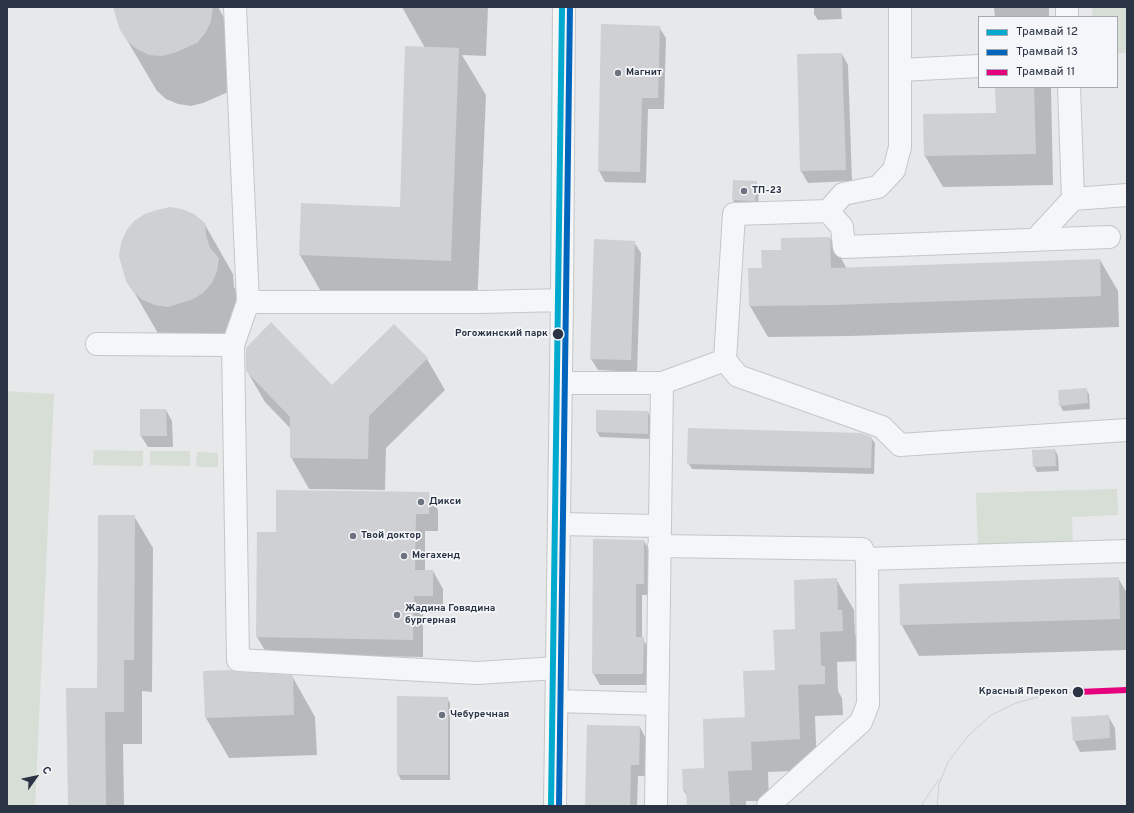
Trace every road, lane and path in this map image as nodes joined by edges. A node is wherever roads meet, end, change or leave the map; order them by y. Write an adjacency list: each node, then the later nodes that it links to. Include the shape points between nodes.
1 (235, 7): 13 (street)
2 (564, 7): 12 (street)
3 (900, 7): 5 (street)
4 (978, 66): 5 (street)
5 (900, 70): 9 (street, via 900,147 894,170 878,187 843,194)
6 (1069, 88): 8 (street)
7 (1127, 195): 8 (street)
8 (1073, 199): 11 (street)
9 (828, 211): 11 (street, via 842,228 844,247); 16 (street, via 734,214)
10 (1109, 237): 11 (street)
11 (1035, 240)
12 (562, 300): 13 (street); 17 (street)
13 (248, 302): 15 (street)
14 (97, 344): 15 (street)
15 (233, 345): 24 (street, via 238,660 477,673)
16 (725, 360): 18 (street); 19 (street, via 738,376 882,427 900,445)
17 (560, 382): 18 (street); 20 (street)
18 (662, 383): 21 (street)
19 (1127, 430)
20 (559, 524): 21 (street); 24 (street)
21 (659, 536): 23 (street, via 862,549); 26 (street)
22 (1127, 551): 23 (street)
23 (867, 559): 29 (street, via 868,704 861,722)
24 (557, 668): 25 (street)
25 (557, 701): 26 (street); 27 (street)
26 (657, 704): 28 (street)
27 (555, 806)
28 (656, 806)
29 (768, 806)

